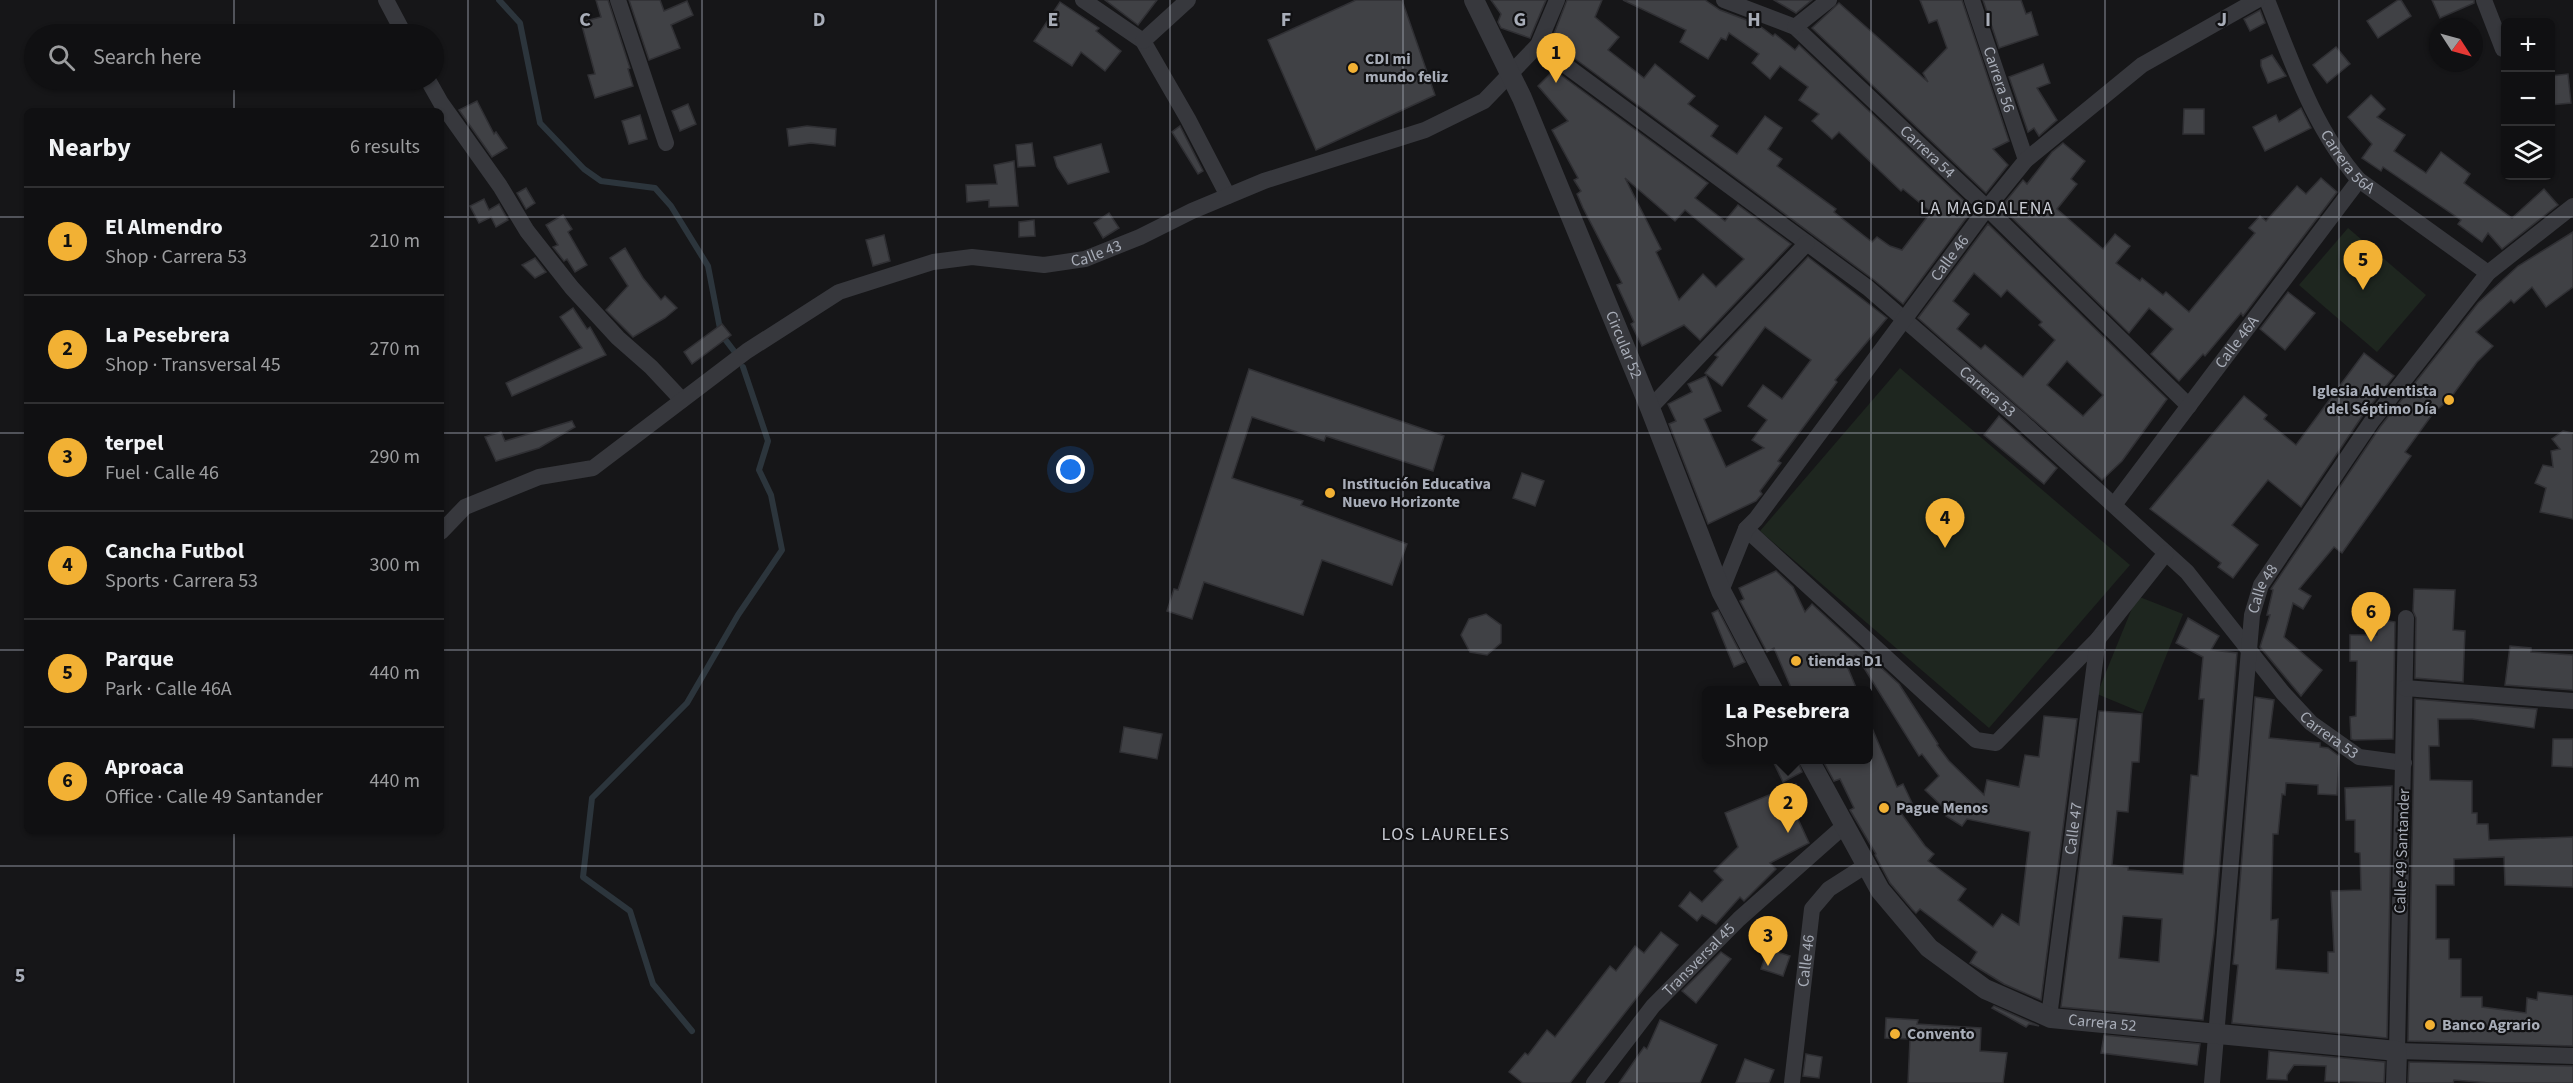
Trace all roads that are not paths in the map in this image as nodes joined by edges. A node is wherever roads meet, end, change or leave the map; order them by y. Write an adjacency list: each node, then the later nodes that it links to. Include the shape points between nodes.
1 (386, 0): 13 (street)
2 (618, 0): 20 (street)
3 (1083, 0): 15 (street)
4 (1188, 0): 15 (street)
5 (1474, 0): 18 (street, Circular 52)
6 (1557, 0): 17 (street)
7 (1724, 0): 14 (street, Carrera 54)
8 (1828, 0): 14 (street)
9 (1972, 0): 21 (street, Carrera 56)
10 (2258, 0): 21 (street, Calle 46, via 2142,65)
11 (2267, 0): 22 (street, Carrera 56A, via 2312,110)
12 (2484, 0): 16 (street)
13 (399, 24)
14 (1795, 27): 25 (street, Carrera 54)
15 (1143, 41): 23 (street)
16 (2501, 42)
17 (1538, 45): 18 (street, Calle 43); 26 (street, Carrera 53)
18 (1510, 73): 23 (street, Calle 43, via 1484,100 1425,130); 31 (street, Circular 52)
19 (434, 90): 29 (street, via 527,231 572,288)
20 (666, 143)
21 (2026, 160): 25 (street, Calle 46)
22 (2359, 180): 27 (street, Carrera 56A); 30 (street, Calle 46A)
23 (1228, 196): 29 (street, Calle 43, via 1085,259 1044,265 972,257 933,262 839,292 764,339)
24 (2573, 206): 27 (street, Calle 48)
25 (1987, 208): 28 (street, Calle 46); 30 (street, Carrera 54)
26 (1807, 243): 28 (street, Carrera 53); 31 (street)
27 (2488, 273): 39 (street, Calle 48, via 2372,422 2261,585 2252,615)
28 (1905, 320): 32 (street, Carrera 53); 34 (street, Calle 46)
29 (682, 400): 33 (street, Calle 43, via 594,468 538,477 465,507)
30 (2189, 406): 32 (street, Calle 46A)
31 (1650, 408): 36 (street, Circular 52)
32 (2114, 505): 35 (street, Carrera 53)
33 (444, 529)
34 (1746, 529): 36 (street, Calle 46); 38 (street, via 1976,740 1996,743)
35 (2166, 553): 38 (street); 39 (street, Carrera 53, via 2187,572)
36 (1721, 591): 40 (street, Circular 52)
37 (2406, 618): 41 (street, Calle 49 Santander)
38 (2098, 639): 47 (street, Calle 47)
39 (2249, 651): 43 (street, Carrera 53, via 2311,723 2359,757); 48 (street, Calle 48)
40 (1771, 686)
41 (2405, 688): 42 (street); 43 (street, Calle 49 Santander)
42 (2573, 701)
43 (2404, 763): 49 (street, Calle 49 Santander)
44 (1812, 764): 45 (street)
45 (1844, 826): 46 (street); 51 (street, Transversal 45, via 1739,919 1653,1006)
46 (1865, 866): 47 (street, Carrera 52, via 1929,948 1985,989); 52 (street, Calle 46, via 1829,889 1812,909)
47 (2049, 1017): 48 (street, Carrera 52)
48 (2216, 1034): 49 (street, Carrera 52); 53 (street, Calle 48)
49 (2397, 1051): 50 (street); 54 (street, Calle 49 Santander)
50 (2573, 1056)
51 (1594, 1083)
52 (1792, 1083)
53 (2212, 1083)
54 (2396, 1083)

